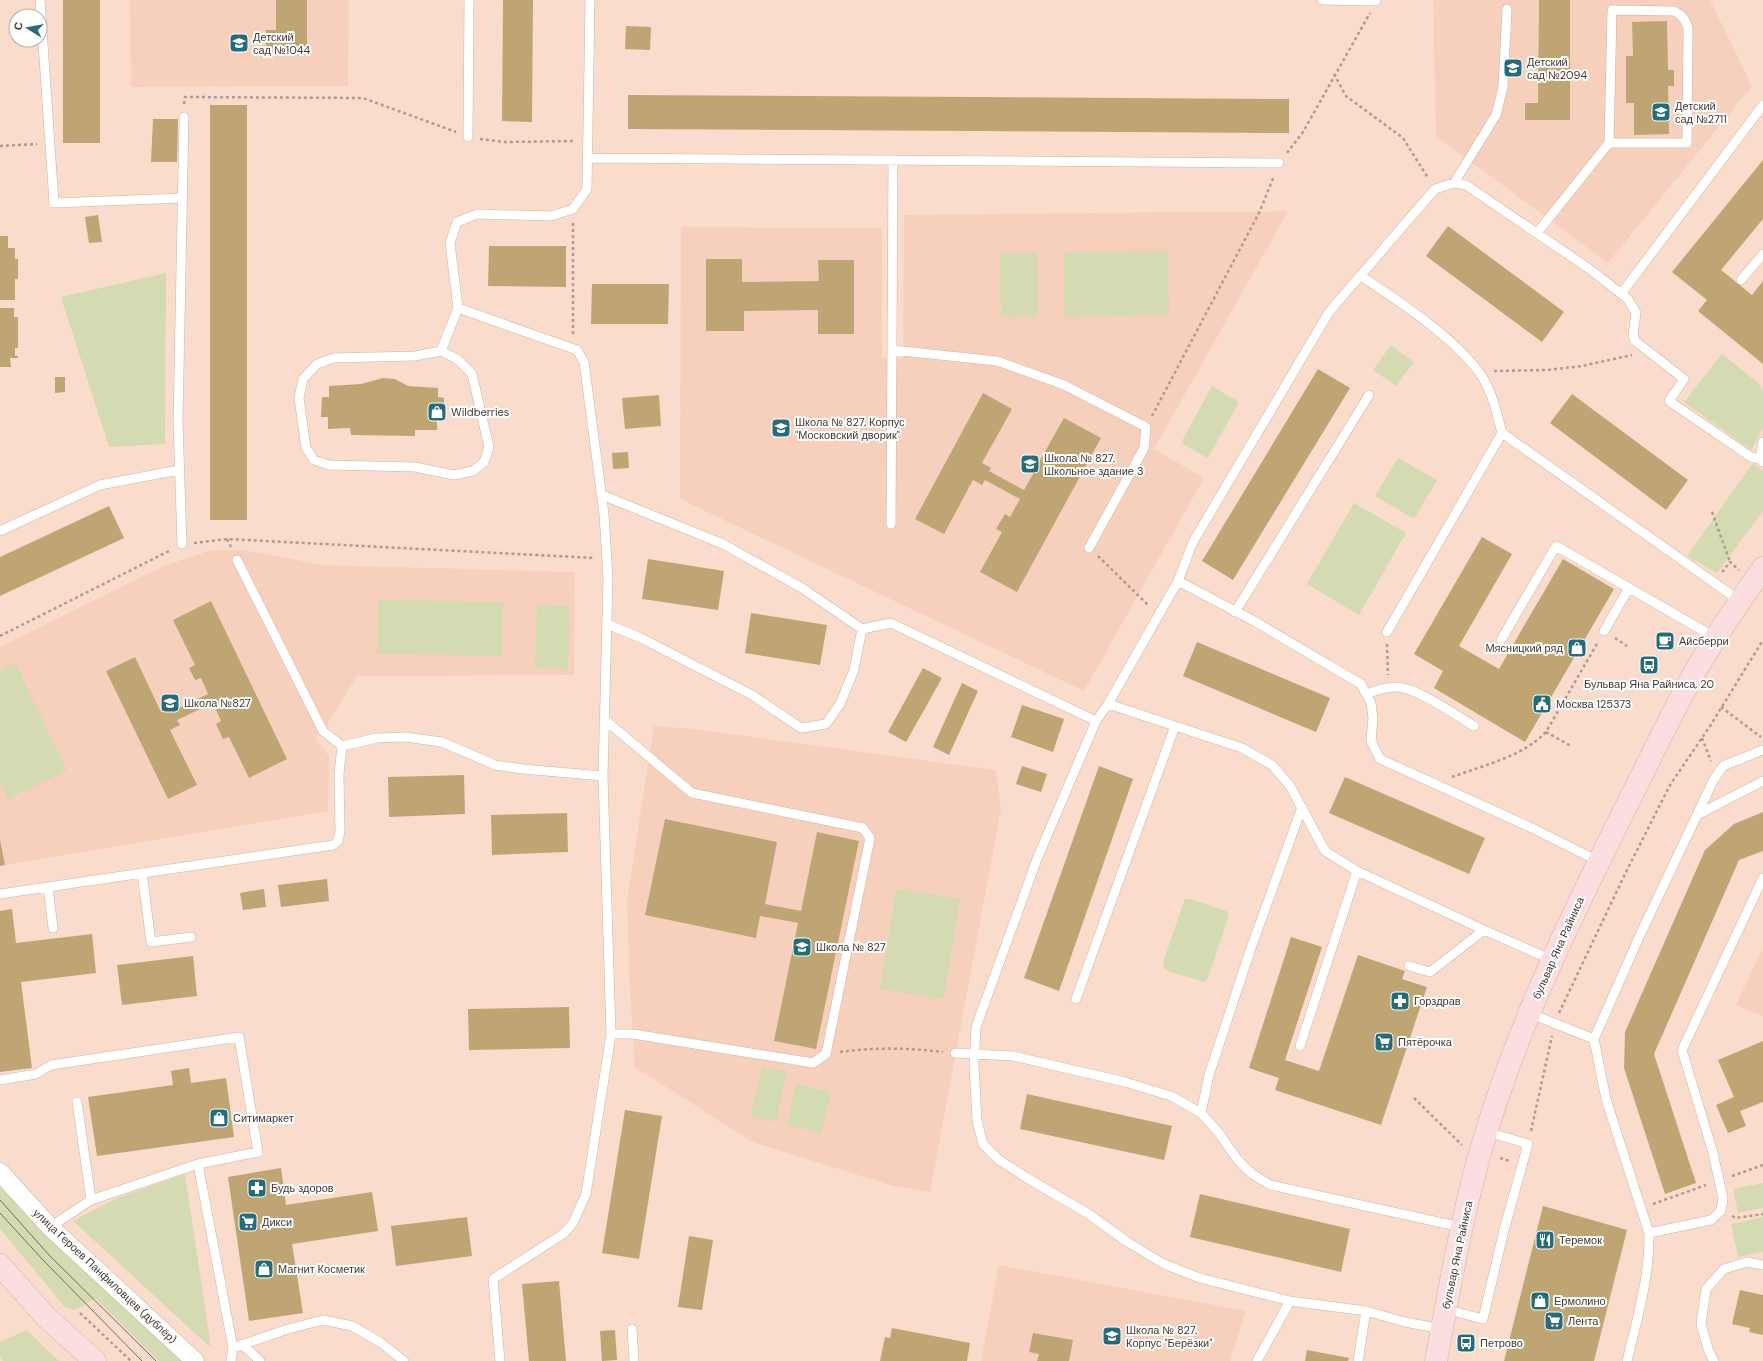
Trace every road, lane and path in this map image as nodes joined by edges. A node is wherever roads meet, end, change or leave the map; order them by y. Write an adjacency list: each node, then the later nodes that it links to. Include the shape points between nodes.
1 (40, 0): 12 (lane)
2 (469, 0): 10 (lane)
3 (590, 0): 11 (lane)
4 (1322, 0): 5 (lane)
5 (1376, 1): 7 (path)
6 (1508, 9): 18 (lane, via 1503,87 1496,115)
7 (1334, 74): 17 (path, via 1303,132); 19 (path, via 1346,96 1403,138)
8 (1763, 105): 26 (lane)
9 (184, 117): 10 (path, via 185,96 363,98); 20 (lane)
10 (468, 137): 11 (path, via 505,142)
11 (589, 141): 15 (lane)
12 (50, 143): 14 (path); 20 (lane, via 54,203)
13 (1609, 143): 13 (lane, via 1687,143 1688,28 1681,14 1674,11 1612,10); 22 (lane)
14 (0, 146)
15 (589, 158): 16 (lane); 21 (lane, via 587,189)
16 (893, 160): 17 (lane); 29 (lane)
17 (1279, 163): 34 (path, via 1260,211)
18 (1454, 183): 19 (lane); 22 (lane, via 1466,185)
19 (1435, 189): 24 (lane)
20 (183, 198): 38 (lane)
21 (574, 209): 27 (lane, via 551,216 477,214 457,222 450,243); 28 (path, via 573,331)
22 (1538, 233): 26 (lane)
23 (1763, 254): 25 (lane)
24 (1361, 276): 32 (lane, via 1408,308 1458,349); 49 (lane, via 1329,312 1193,542)
25 (1741, 280)
26 (1621, 294): 31 (lane, via 1628,299 1636,313 1635,341)
27 (458, 308): 28 (lane); 30 (lane)
28 (577, 350): 39 (lane, via 584,362)
29 (892, 350): 34 (lane, via 996,361 1064,384); 41 (lane)
30 (441, 351): 30 (lane, via 415,356 334,358 317,364 303,379 299,398 306,448 314,460 329,465 415,467 454,475 472,471 484,462 489,447 472,374 457,359)
31 (1648, 352): 32 (path, via 1575,367); 37 (lane, via 1684,380 1670,401 1751,457)
32 (1478, 372): 35 (lane, via 1496,408)
33 (1369, 395): 52 (lane)
34 (1146, 427): 44 (lane, via 1144,448)
35 (1502, 433): 51 (lane); 57 (lane)
36 (1763, 442): 37 (lane)
37 (1761, 461)
38 (179, 470): 42 (lane, via 100,485); 43 (lane)
39 (602, 494): 45 (lane); 55 (lane, via 723,544 802,588)
40 (1712, 512): 47 (path)
41 (891, 524)
42 (0, 531)
43 (182, 544): 45 (path, via 227,539); 58 (path)
44 (1089, 548): 53 (path)
45 (607, 559): 54 (lane)
46 (238, 560): 73 (lane, via 322,730)
47 (1730, 562)
48 (1763, 568): 51 (main road, бульвар Яна Райниса)
49 (1178, 581): 52 (lane); 53 (lane)
50 (1629, 588): 56 (lane); 59 (lane); 60 (lane, via 1556,546)
51 (1740, 601): 59 (main road, бульвар Яна Райниса)
52 (1235, 612): 63 (lane, via 1361,684)
53 (1158, 615): 64 (lane)
54 (607, 624): 55 (lane, via 641,638 752,695 801,728 826,724 840,704 854,670); 66 (lane)
55 (862, 628): 67 (lane, via 891,623)
56 (1604, 631): 70 (path)
57 (1387, 632): 62 (path)
58 (0, 636)
59 (1716, 638): 82 (main road, бульвар Яна Райниса, via 1646,764)
60 (1501, 640)
61 (1763, 640): 65 (path)
62 (1388, 687): 63 (lane); 69 (lane, via 1411,690)
63 (1366, 694): 79 (lane, via 1371,703 1373,718 1371,741 1380,759)
64 (1108, 704): 67 (lane); 68 (lane)
65 (1721, 707): 71 (path); 72 (path)
66 (605, 720): 77 (lane); 100 (lane, via 692,793 863,828 870,838)
67 (1096, 721): 101 (lane, via 1037,859 976,1027)
68 (1175, 726): 80 (lane, via 1242,748 1272,765 1290,786); 93 (lane)
69 (1474, 726)
70 (1546, 732): 74 (path); 79 (path, via 1524,750)
71 (1702, 738): 76 (path); 95 (path, via 1670,785)
72 (1763, 739)
73 (342, 746): 77 (lane, via 377,738 405,737 442,742 495,765); 84 (lane, via 339,774 340,832 338,841 332,845)
74 (1571, 746)
75 (1763, 750): 76 (lane, via 1723,766)
76 (1717, 775): 81 (lane)
77 (603, 776): 96 (lane)
78 (1763, 781): 81 (lane)
79 (1435, 784): 82 (lane)
80 (1302, 807): 83 (lane, via 1325,851); 104 (lane, via 1209,1075)
81 (1697, 815): 97 (lane)
82 (1598, 861): 91 (main road, бульвар Яна Райниса)
83 (1357, 871): 89 (lane); 98 (lane)
84 (142, 874): 86 (lane); 90 (lane, via 151,942)
85 (1763, 878): 110 (lane, via 1682,1050)
86 (48, 888): 87 (lane); 88 (lane)
87 (0, 894)
88 (52, 928)
89 (1484, 930): 91 (lane); 92 (lane, via 1430,972)
90 (191, 936)
91 (1552, 960): 94 (main road, бульвар Яна Райниса)
92 (1409, 966)
93 (1076, 999)
94 (1529, 1013): 95 (lane); 105 (main road, бульвар Яна Райниса)
95 (1554, 1023): 97 (lane); 106 (path)
96 (611, 1034): 100 (lane, via 633,1034 813,1063); 133 (lane, via 586,1194 573,1223 563,1234 493,1279)
97 (1594, 1040): 112 (lane, via 1606,1099)
98 (1300, 1046)
99 (955, 1053): 100 (path, via 855,1049); 101 (lane)
100 (826, 1054)
101 (974, 1054): 104 (lane, via 1012,1056 1125,1082 1171,1096); 120 (lane, via 977,1121 983,1144 999,1160 1164,1264 1220,1284)
102 (0, 1080): 107 (lane, via 36,1074 50,1065 239,1037 258,1152)
103 (77, 1102): 111 (lane)
104 (1201, 1113): 116 (lane, via 1237,1159 1251,1173 1270,1185)
105 (1487, 1132): 106 (lane); 116 (main road, бульвар Яна Райниса)
106 (1528, 1144): 123 (lane, via 1483,1319)
107 (198, 1164): 111 (lane); 126 (lane)
108 (1763, 1165): 110 (path)
109 (0, 1172): 115 (street, улица Героев Панфиловцев (дублёр))
110 (1720, 1180): 112 (path); 113 (lane, via 1723,1198)
111 (91, 1200): 115 (lane)
112 (1641, 1209): 117 (lane)
113 (1721, 1211): 114 (path, via 1736,1218); 117 (lane, via 1711,1220)
114 (1763, 1214)
115 (50, 1227): 129 (street, улица Героев Панфиловцев (дублёр))
116 (1461, 1227): 123 (main road, бульвар Яна Райниса)
117 (1649, 1233): 138 (lane, via 1650,1253 1642,1300)
118 (0, 1265): 127 (main road, via 46,1317)
119 (1763, 1265): 139 (lane, via 1747,1262 1724,1269 1706,1289 1702,1324)
120 (1290, 1301): 121 (lane); 135 (lane)
121 (1366, 1311): 123 (lane, via 1405,1322); 136 (lane)
122 (80, 1313): 128 (path)
123 (1443, 1319): 137 (main road, бульвар Яна Райниса)
124 (632, 1329): 134 (lane)
125 (242, 1344): 126 (lane); 131 (lane); 132 (lane, via 323,1320 352,1326 380,1342)
126 (233, 1348): 130 (lane)
127 (95, 1361)
128 (131, 1361)
129 (195, 1361)
130 (232, 1361)
131 (260, 1361)
132 (404, 1361)
133 (500, 1361)
134 (634, 1361)
135 (1257, 1361)
136 (1358, 1361)
137 (1436, 1361)
138 (1627, 1361)
139 (1714, 1361)

